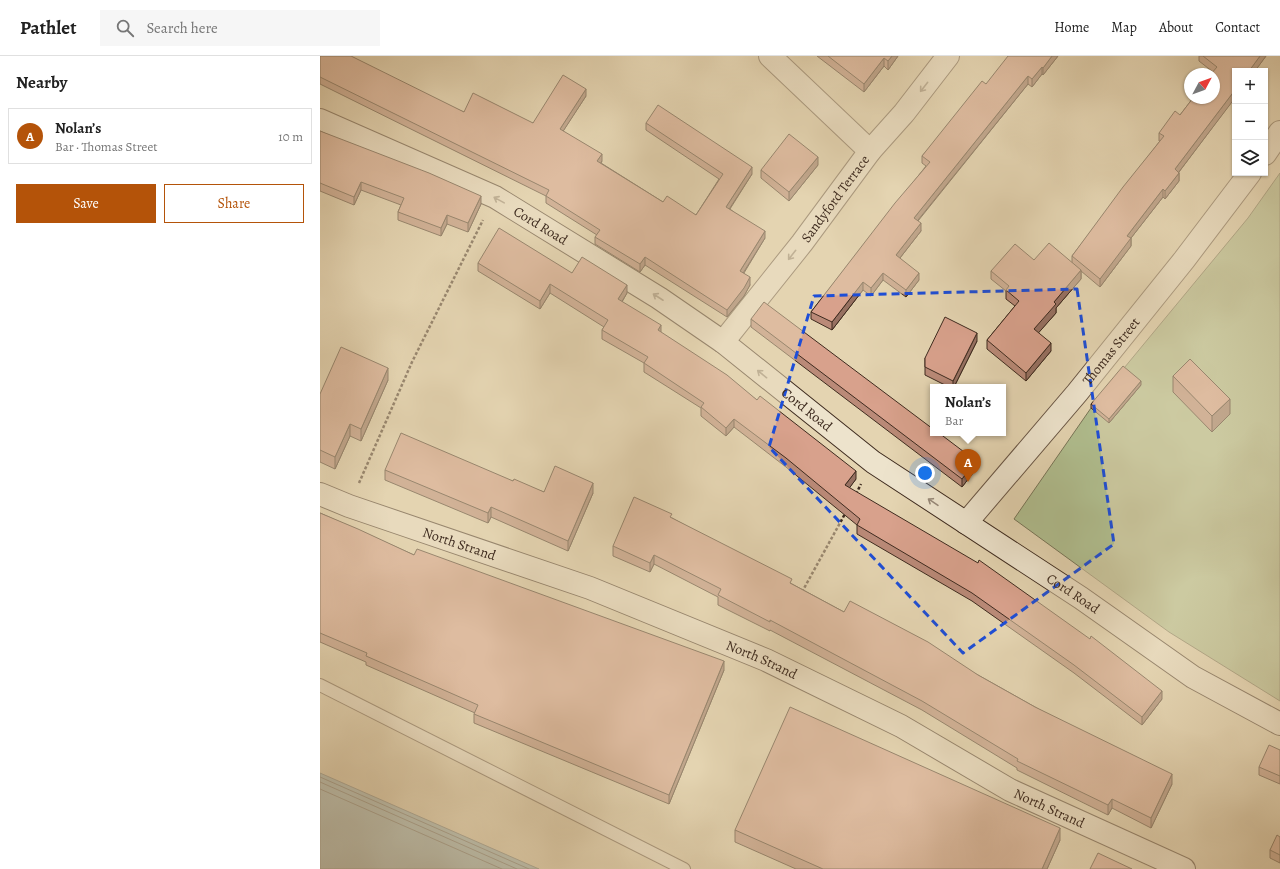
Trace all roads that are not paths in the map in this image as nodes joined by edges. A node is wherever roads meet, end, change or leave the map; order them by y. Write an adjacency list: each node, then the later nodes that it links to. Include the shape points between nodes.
1 (770, 56): 6 (street)
2 (948, 56): 6 (street, Sandyford Terrace, one-way to 6, via 904,113)
3 (320, 120): 8 (street, Cord Road, one-way to 3, via 660,298 495,197)
4 (1280, 132): 5 (street)
5 (1268, 150)
6 (870, 151): 8 (street, Sandyford Terrace, one-way to 8, via 802,243)
7 (1248, 176): 10 (street, Thomas Street, via 1184,260 1081,387)
8 (723, 342): 10 (street, Cord Road, one-way to 8, via 873,462)
9 (320, 494): 14 (street, North Strand, via 590,588 766,660 901,726 1010,790)
10 (966, 523): 12 (street, Cord Road, via 1081,598 1193,677)
11 (320, 685): 13 (lane)
12 (1280, 724)
13 (684, 869)
14 (1184, 869)

